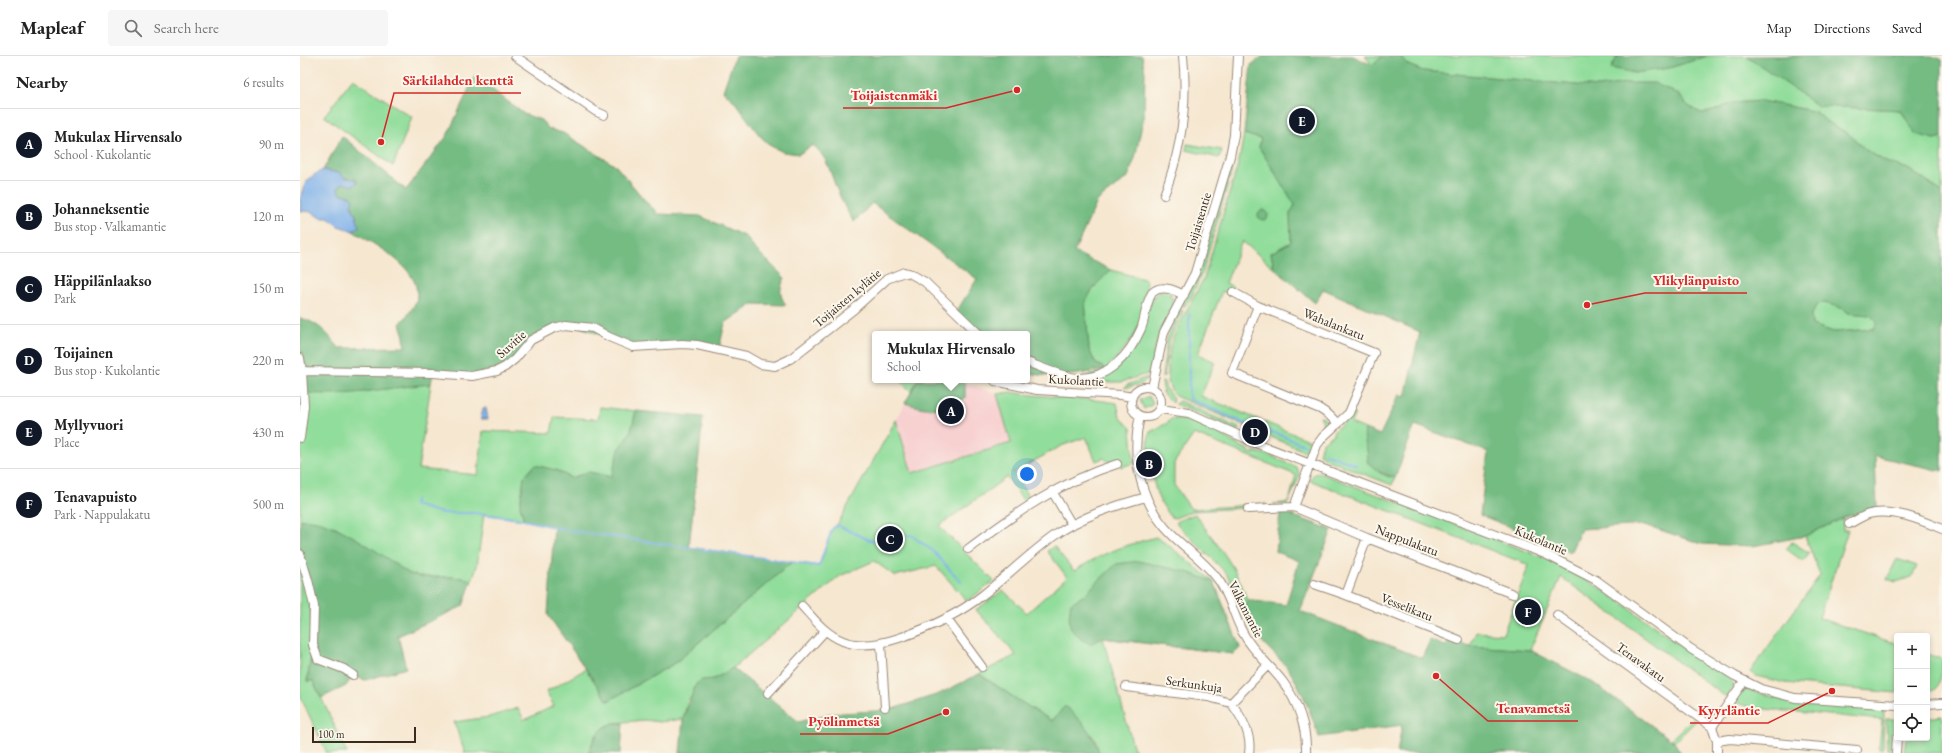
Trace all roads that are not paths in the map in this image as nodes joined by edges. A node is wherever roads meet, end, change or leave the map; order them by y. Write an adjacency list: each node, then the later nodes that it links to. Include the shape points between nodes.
1 (515, 56): 4 (street)
2 (1183, 56): 5 (street, via 1185,94 1182,132)
3 (1238, 56): 7 (street, Toijaistentie, via 1236,115 1231,149 1200,259)
4 (604, 115)
5 (1164, 195)
6 (1233, 292): 8 (street, Wahalankatu)
7 (1184, 295): 12 (street, via 1165,288 1152,293 1140,330 1127,354 1115,367 1078,378 1056,374); 15 (street, Toijaistentie, via 1164,332)
8 (1258, 306): 19 (street, via 1232,373 1320,409); 19 (street, Wahalankatu, via 1374,353 1349,413)
9 (976, 331): 10 (street, Toijaisten kylätie, via 925,282 904,272 887,279 848,314 780,365 760,364 746,356)
10 (719, 350): 13 (street, Suvitie, via 682,344 633,347 593,328 566,325 531,340 515,359 498,371 472,376)
11 (300, 358): 13 (street)
12 (1030, 363)
13 (302, 371): 20 (street, via 304,406)
14 (1004, 383): 16 (street, Kukolantie, via 1037,390)
15 (1152, 388): 16 (street, via 1140,388); 17 (street, via 1161,398)
16 (1132, 397): 18 (street, via 1132,408)
17 (1160, 409): 18 (street, via 1151,417); 22 (street, Kukolantie, via 1189,413)
18 (1140, 416): 24 (street, Valkamantie, via 1136,449)
19 (1338, 424): 22 (street, Wahalankatu, via 1321,439)
20 (300, 438)
21 (1117, 464): 23 (street, via 1077,478)
22 (1310, 464): 25 (street); 45 (street, Kukolantie, via 1523,545 1570,566 1612,592 1691,649)
23 (1052, 491): 28 (street); 31 (street)
24 (1146, 497): 28 (street, via 1107,509); 42 (street, Valkamantie, via 1161,524 1218,579 1243,634)
25 (1294, 507): 26 (street, Nappulakatu); 30 (street, Nappulakatu)
26 (1248, 509)
27 (1849, 524): 29 (street, via 1868,514 1883,513 1917,518)
28 (1072, 525): 38 (street, via 1040,546 979,598)
29 (1942, 529)
30 (1367, 538): 34 (street, Nappulakatu); 35 (street)
31 (968, 549)
32 (300, 554): 44 (street, via 314,606 313,645 318,659 344,669)
33 (1314, 584): 35 (street, Vesselikatu)
34 (1513, 594)
35 (1346, 596): 40 (street, Vesselikatu)
36 (802, 606): 39 (street)
37 (1557, 615): 53 (street, Tenavakatu)
38 (946, 618): 41 (street); 43 (street)
39 (825, 631): 41 (street, via 851,643); 47 (street)
40 (1459, 640)
41 (881, 644): 52 (street)
42 (1268, 666): 48 (street, Serkunkuja); 59 (street, Valkamantie, via 1283,683 1298,710 1305,731)
43 (982, 667)
44 (353, 676)
45 (1744, 681): 51 (street, Kukolantie, via 1761,689 1795,698); 53 (street)
46 (1126, 687): 48 (street, Serkunkuja, via 1208,697)
47 (768, 694)
48 (1231, 703): 58 (street, via 1247,732)
49 (1942, 703): 50 (street)
50 (1930, 704)
51 (1894, 705)
52 (885, 707)
53 (1712, 727): 54 (street)
54 (1717, 741): 57 (street, via 1730,739); 60 (street)
55 (1897, 741): 61 (street)
56 (1857, 750): 57 (street)
57 (1843, 751)
58 (1249, 753)
59 (1306, 753)
60 (1717, 753)
61 (1896, 753)

